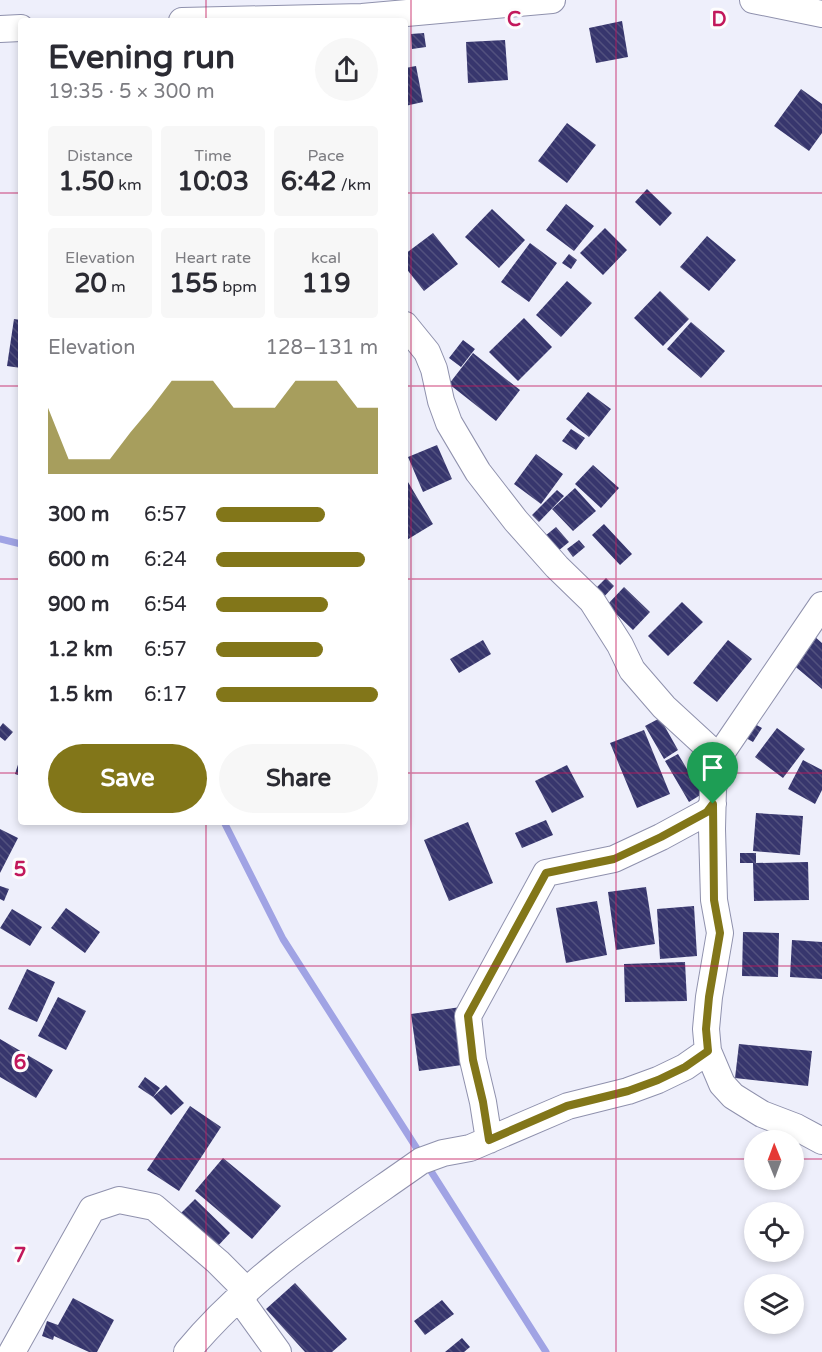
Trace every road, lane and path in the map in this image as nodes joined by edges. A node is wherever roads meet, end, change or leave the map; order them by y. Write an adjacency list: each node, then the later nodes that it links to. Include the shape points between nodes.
1 (190, 0): 6 (street)
2 (552, 0): 4 (street)
3 (753, 0): 5 (street)
4 (509, 2): 7 (street)
5 (822, 14)
6 (193, 18)
7 (320, 18)
8 (18, 28): 9 (street)
9 (0, 29)
10 (408, 329): 12 (street, via 427,352 449,423 478,472 516,521 592,601 632,670 664,707)
11 (822, 605): 12 (street, via 724,748)
12 (714, 753): 13 (street, via 720,768 713,788)
13 (713, 804): 14 (street, via 714,900 720,933 709,997); 15 (street, via 698,817 614,859 546,873 468,1016)
14 (708, 1051): 15 (street, via 658,1080 567,1106); 16 (street, via 722,1084 740,1101)
15 (489, 1140): 17 (street, via 421,1161 262,1276)
16 (822, 1141)
17 (243, 1295): 18 (street, via 218,1262 154,1207 119,1200 92,1209); 19 (street); 20 (street)
18 (12, 1352)
19 (187, 1352)
20 (278, 1352)

